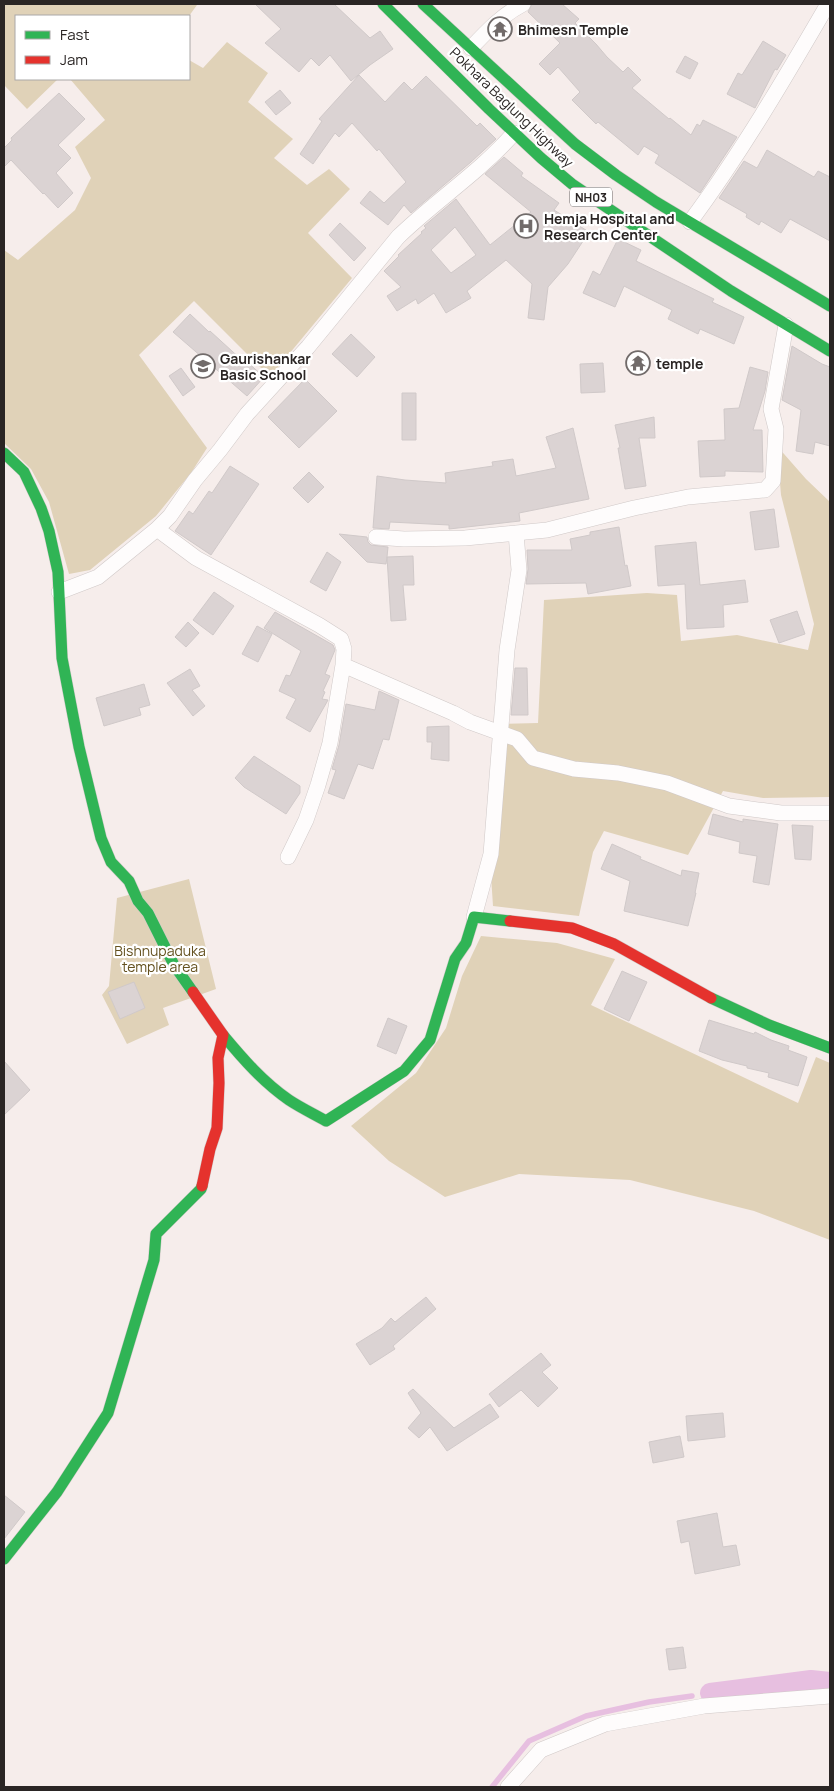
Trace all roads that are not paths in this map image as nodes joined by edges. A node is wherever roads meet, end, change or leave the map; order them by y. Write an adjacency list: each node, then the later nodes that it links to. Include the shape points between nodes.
1 (384, 4): 6 (main road, Pokhara Baglung Highway / NH03)
2 (423, 4): 5 (main road, Pokhara Baglung Highway)
3 (523, 4): 5 (street, via 491,26)
4 (828, 4): 7 (street, via 762,114)
5 (471, 48): 7 (main road, Pokhara Baglung Highway, via 572,147)
6 (514, 133): 9 (main road, Pokhara Baglung Highway / NH03, via 557,166 572,184); 12 (street, via 398,236 308,347 246,414)
7 (690, 222): 8 (main road, Pokhara Baglung Highway)
8 (830, 306)
9 (786, 325): 10 (main road, Pokhara Baglung Highway / NH03); 13 (street, via 771,409 776,429 773,481 765,490 688,497 547,530)
10 (830, 351)
11 (4, 454): 15 (main road, via 24,472 41,508 49,531)
12 (157, 529): 15 (street, via 98,577); 16 (street, via 196,558 341,639)
13 (516, 533): 14 (street, via 465,538); 17 (street, via 519,570 507,650)
14 (376, 537)
15 (60, 592): 21 (main road, via 62,658 101,838 111,862 129,881 148,913 174,965)
16 (343, 666): 17 (street, via 470,722); 19 (street, via 323,768 306,820)
17 (502, 732): 18 (street, via 517,739 533,758 574,769 618,773 668,783 729,806 781,813); 20 (street, via 491,854)
18 (830, 813)
19 (288, 857)
20 (474, 917): 21 (main road, via 466,943 455,959 430,1040 404,1071 326,1121 288,1099 255,1070); 22 (main road, via 572,928 614,944 698,992 753,1018)
21 (224, 1035): 23 (main road, via 218,1058 217,1128 201,1189 156,1234 154,1260 108,1413 57,1492)
22 (830, 1048)
23 (4, 1559)
24 (830, 1696): 25 (street, via 704,1706 605,1724 541,1750)
25 (508, 1787)

